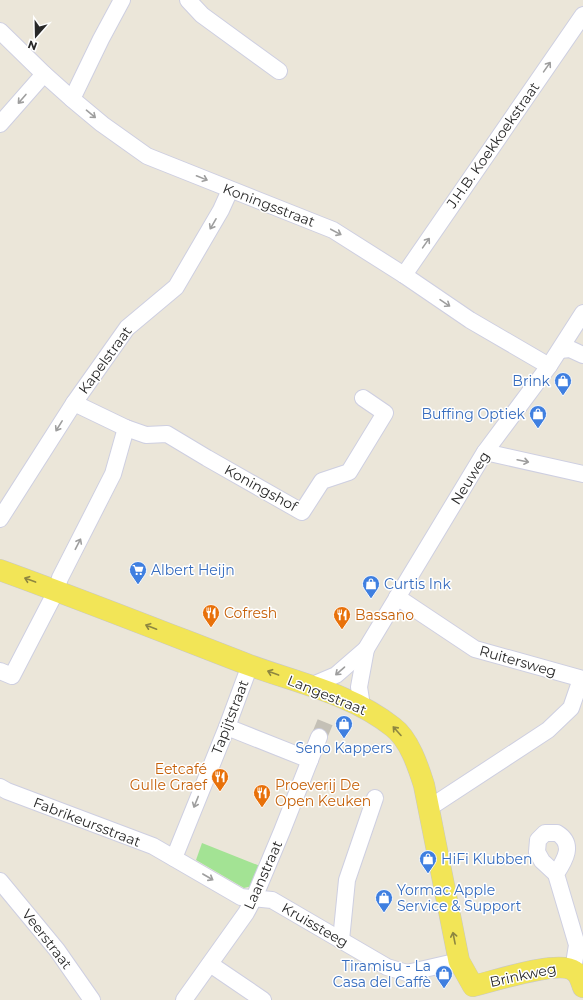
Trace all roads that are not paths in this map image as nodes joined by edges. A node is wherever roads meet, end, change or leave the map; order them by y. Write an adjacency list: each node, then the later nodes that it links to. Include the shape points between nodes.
1 (122, 0): 7 (street)
2 (188, 0): 5 (street, via 202,15)
3 (583, 15): 10 (street, J.H.B. Koekkoekstraat, one-way to 3)
4 (0, 31): 6 (street, Koningsstraat)
5 (279, 71)
6 (44, 74): 7 (street, Koningsstraat); 8 (street, one-way to 8)
7 (72, 99): 9 (street, Koningsstraat, one-way to 9, via 147,156)
8 (0, 124)
9 (230, 190): 10 (street, Koningsstraat, one-way to 10, via 333,230); 16 (street, Kapelstraat, one-way to 16, via 176,287 127,328)
10 (404, 275): 14 (street, Koningsstraat, one-way to 14, via 470,320)
11 (583, 313): 12 (street, Neuweg)
12 (560, 350): 13 (street, via 570,349); 14 (street, Neuweg)
13 (583, 355)
14 (549, 366): 18 (street, Neuweg)
15 (363, 398): 17 (street, Koningshof, via 385,413 349,472 322,481 302,512 167,434 146,435)
16 (74, 403): 17 (street, Koningshof); 20 (street, Kapelstraat, one-way to 20)
17 (126, 428): 22 (street, one-way to 17, via 113,474)
18 (485, 452): 19 (street, one-way to 19); 23 (street, Neuweg)
19 (583, 474)
20 (0, 519)
21 (0, 570): 22 (main road, Langestraat, one-way to 21)
22 (54, 594): 25 (main road, Langestraat, one-way to 22); 26 (street, via 12,676)
23 (397, 597): 24 (street, Neuweg); 27 (street, Ruitersweg, via 475,649)
24 (366, 649): 28 (street, Neuweg, one-way to 28, via 336,675); 29 (street, Neuweg, via 359,687)
25 (248, 670): 28 (main road, Langestraat, one-way to 25); 30 (street, Tapijtstraat)
26 (0, 671)
27 (582, 679): 35 (street, Ruitersweg, via 571,708 548,730)
28 (310, 686): 29 (main road, Langestraat)
29 (362, 706): 35 (main road, Langestraat, one-way to 29, via 417,764 407,744 395,728)
30 (227, 727): 32 (street); 36 (street, Tapijtstraat, one-way to 36)
31 (319, 737): 32 (street, Laanstraat)
32 (310, 760): 39 (street, Laanstraat)
33 (0, 787): 36 (street, Fabrikeursstraat, via 153,846)
34 (375, 798): 40 (street, via 347,880)
35 (429, 808): 41 (main road, Langestraat, one-way to 35)
36 (174, 858): 39 (street, Kruissteeg, one-way to 39, via 241,896)
37 (556, 874): 43 (street, Brinkweg, via 576,945)
38 (0, 881): 45 (street, Veerstraat, via 48,938)
39 (254, 898): 40 (street, Kruissteeg, via 272,900); 42 (street, Laanstraat, via 246,914)
40 (341, 940): 41 (street, Kruissteeg, via 387,967 407,973)
41 (459, 961): 44 (main road, Langestraat)
42 (210, 964): 46 (street, Laanstraat); 47 (street)
43 (578, 979): 44 (main road, Brinkweg, via 560,967 541,969)
44 (473, 993)
45 (92, 1000)
46 (184, 1000)
47 (263, 1000)

